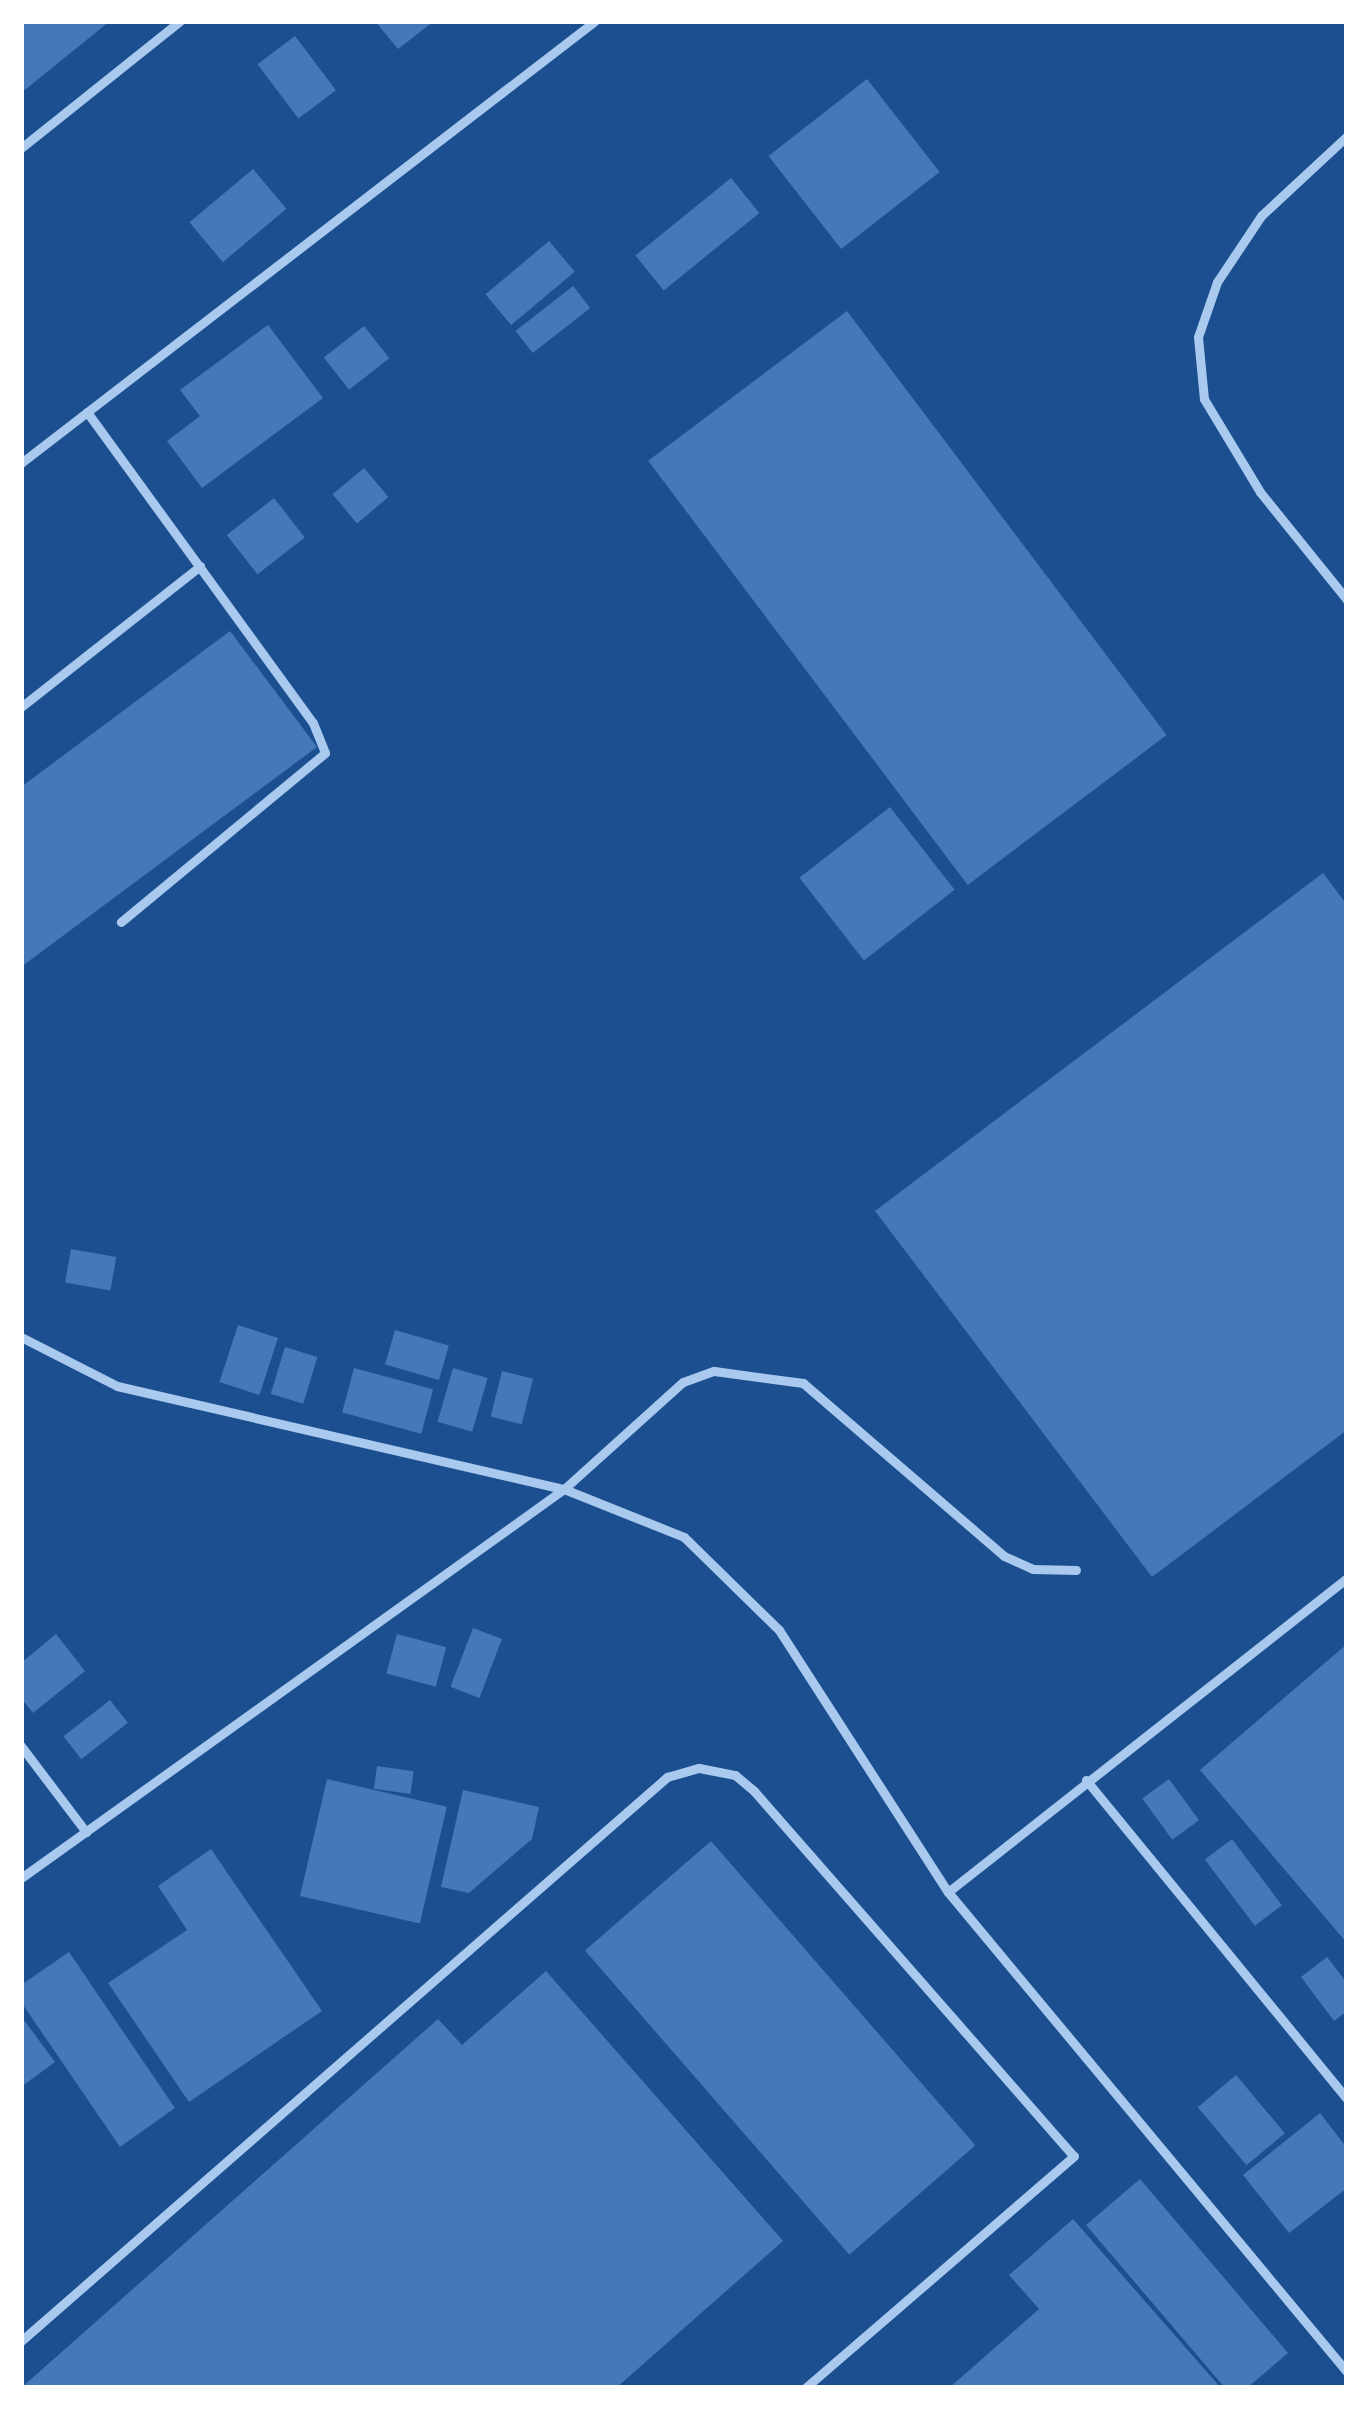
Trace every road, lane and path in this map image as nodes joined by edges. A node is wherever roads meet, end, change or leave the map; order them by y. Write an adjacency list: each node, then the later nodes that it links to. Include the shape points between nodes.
1 (180, 21): 4 (lane)
2 (595, 21): 5 (lane)
3 (1347, 136): 8 (lane, via 1261,216 1217,282 1198,337 1204,399 1260,492)
4 (21, 148)
5 (87, 412): 6 (lane); 7 (lane)
6 (21, 463)
7 (200, 566): 9 (lane); 10 (lane, via 314,723 325,753)
8 (1347, 600)
9 (21, 707)
10 (121, 922)
11 (21, 1337): 12 (lane, via 117,1386)
12 (564, 1489): 13 (lane, via 683,1382 758,1370 803,1383 1004,1556 1033,1569); 17 (lane); 19 (lane, via 684,1537 722,1569 778,1630)
13 (1076, 1570)
14 (1347, 1578): 16 (lane)
15 (21, 1747): 17 (lane)
16 (1086, 1780): 19 (lane); 20 (lane)
17 (86, 1832): 18 (lane)
18 (21, 1878)
19 (948, 1892): 22 (lane)
20 (1347, 2099)
21 (21, 2341): 23 (lane, via 667,1777 699,1768 735,1774 754,1791 1074,2156)
22 (1347, 2372)
23 (806, 2388)

